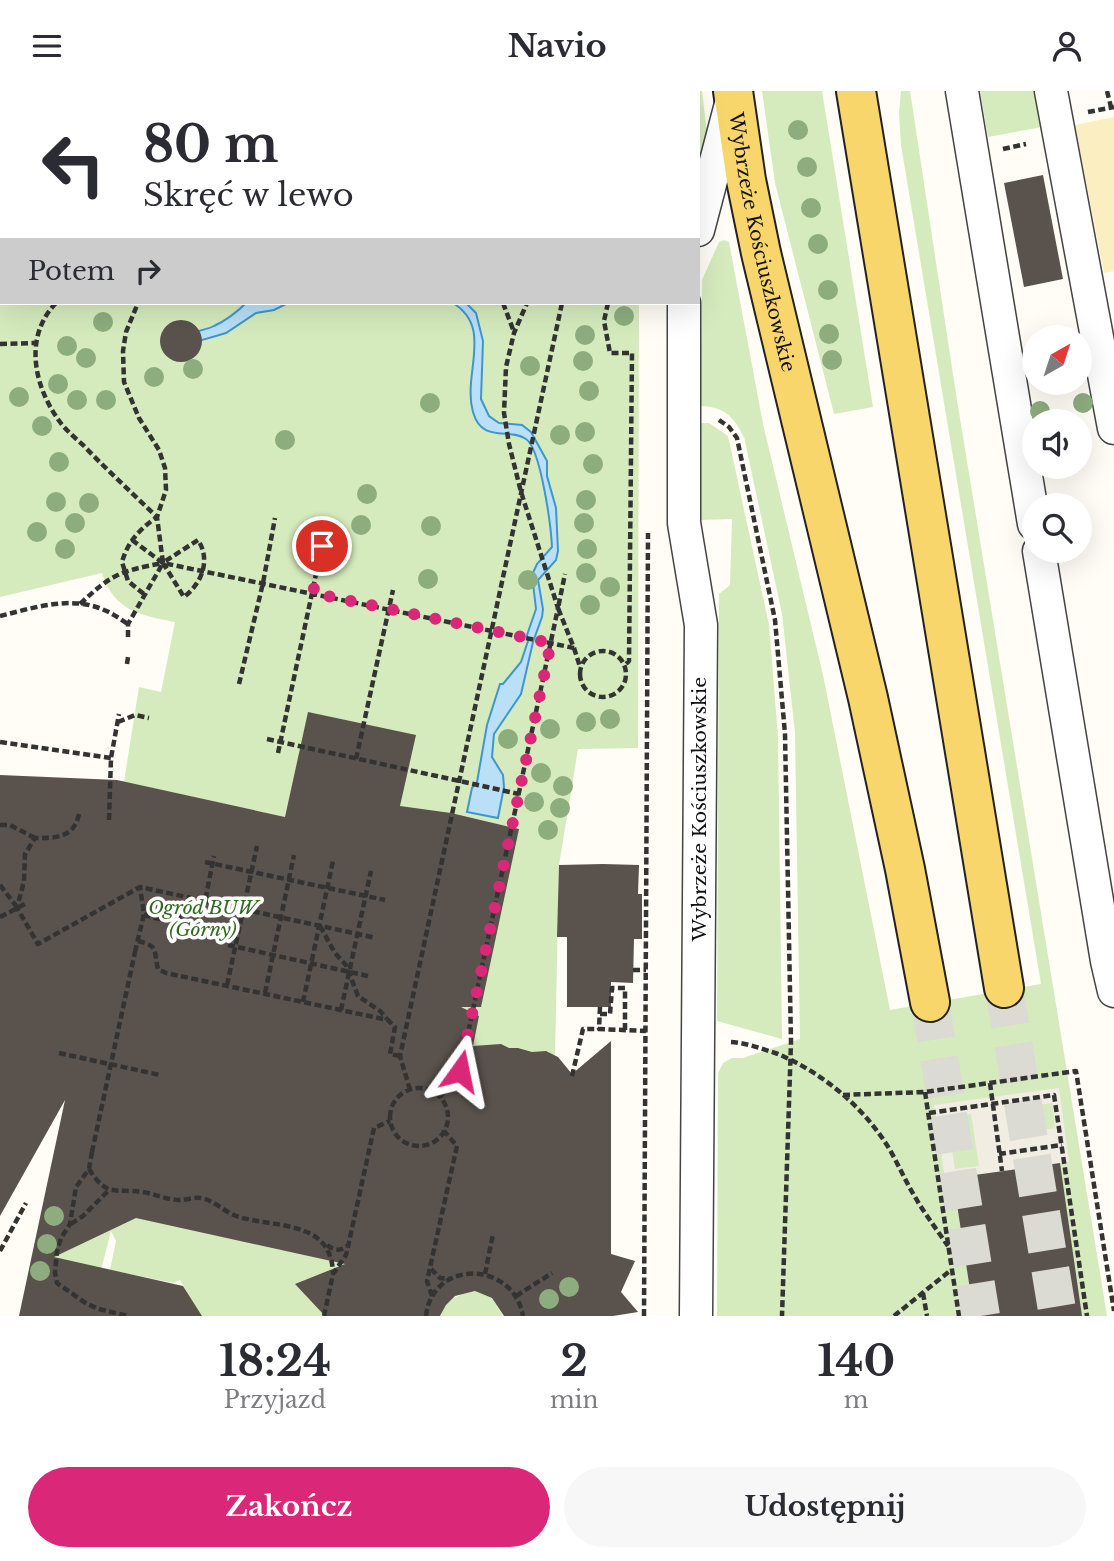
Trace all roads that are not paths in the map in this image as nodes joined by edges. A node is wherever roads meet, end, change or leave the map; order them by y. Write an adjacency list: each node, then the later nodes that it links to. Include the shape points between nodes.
1 (856, 91): 10 (main road)
2 (962, 91): 8 (street)
3 (1051, 91): 7 (street)
4 (733, 93): 5 (street, Wybrzeże Kościuszkowskie); 12 (main road, Wybrzeże Kościuszkowskie, via 761,253 869,698)
5 (700, 222)
6 (684, 305): 13 (street, Wybrzeże Kościuszkowskie, via 684,523 701,625)
7 (1114, 428)
8 (1029, 493)
9 (1041, 563): 11 (street)
10 (1004, 988)
11 (1114, 991)
12 (930, 1002)
13 (696, 1316)

